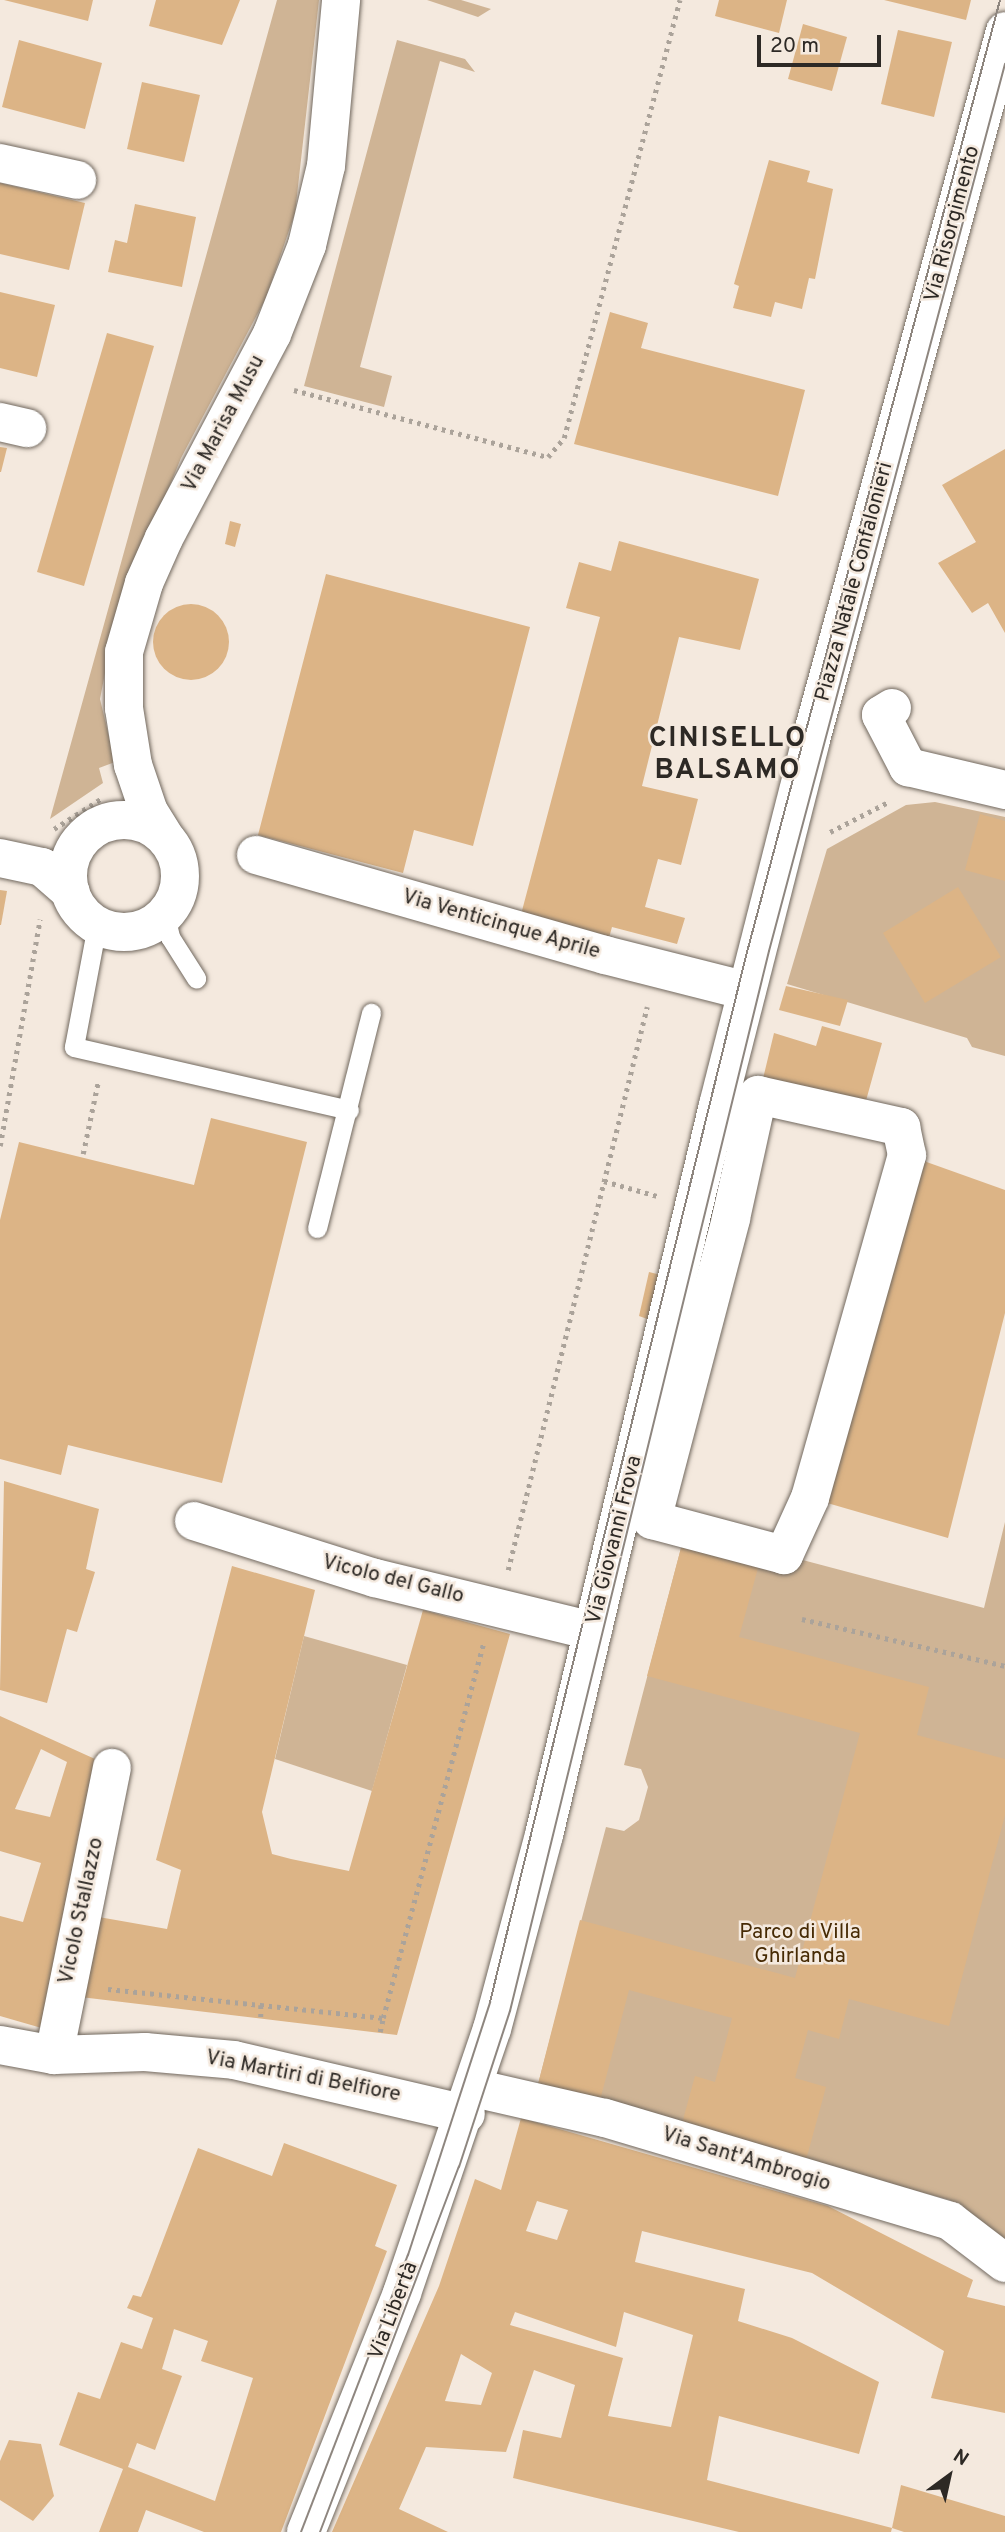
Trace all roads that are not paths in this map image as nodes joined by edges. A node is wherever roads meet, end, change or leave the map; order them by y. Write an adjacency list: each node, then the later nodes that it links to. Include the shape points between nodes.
1 (341, 0): 8 (street, Via Marisa Musu, via 326,166 307,245 272,334 164,538 144,583 124,652 124,708 135,772 149,812)
2 (1005, 31): 5 (street, Via Risorgimento)
3 (0, 163): 4 (street)
4 (77, 180)
5 (900, 417): 15 (street, Piazza Natale Confalonieri)
6 (892, 708): 7 (street, via 881,715 908,767)
7 (1003, 790)
8 (166, 839): 11 (street, via 137,822 99,826 73,854); 12 (street, via 180,865 180,881)
9 (256, 855): 15 (street, Via Venticinque Aprile)
10 (0, 858): 11 (street, via 43,867)
11 (56, 903): 13 (street, via 79,909)
12 (164, 915): 13 (street, via 130,932); 14 (lane, via 170,937)
13 (97, 925): 17 (lane, via 74,1047)
14 (196, 978)
15 (747, 990): 21 (street, Via Giovanni Frova)
16 (371, 1013): 17 (lane)
17 (349, 1110): 19 (lane)
18 (901, 1127): 18 (street, via 758,1095 731,1218 652,1520 784,1555 810,1498 907,1155)
19 (317, 1228)
20 (194, 1521): 21 (street, Vicolo del Gallo, via 375,1578)
21 (593, 1631): 25 (street, Via Giovanni Frova, via 523,1919)
22 (113, 1768): 24 (street, Vicolo Stallazzo)
23 (0, 2045): 24 (street, Via Martiri di Belfiore)
24 (54, 2055): 25 (street, Via Martiri di Belfiore, via 145,2052 234,2060)
25 (470, 2101): 26 (street, Via Sant'Ambrogio, via 606,2118 950,2221); 27 (street, Via Libertà, via 402,2293)
26 (1005, 2263)
27 (306, 2532)

